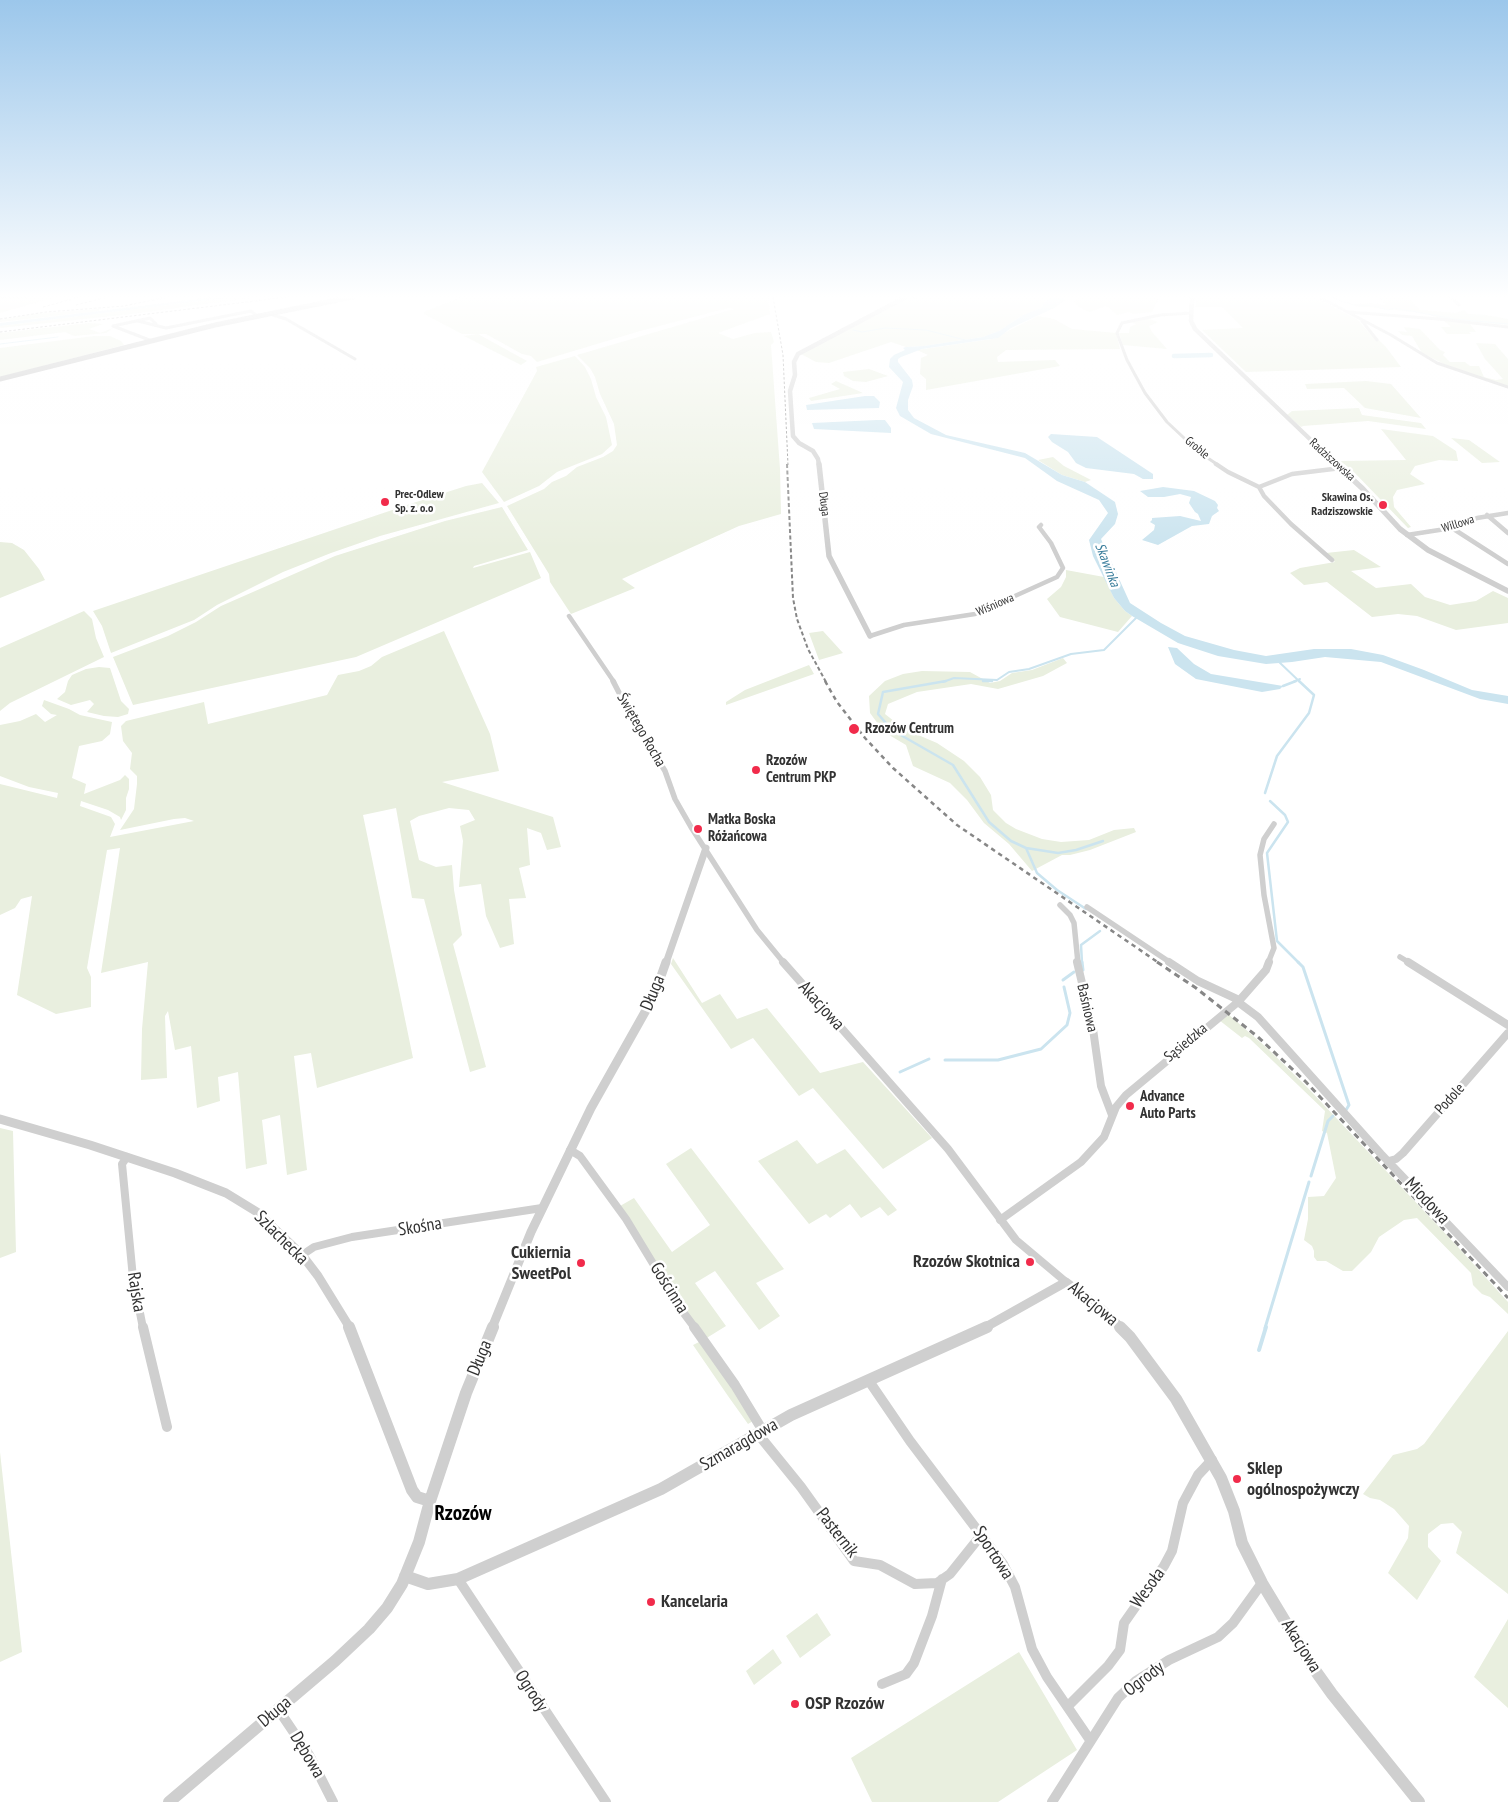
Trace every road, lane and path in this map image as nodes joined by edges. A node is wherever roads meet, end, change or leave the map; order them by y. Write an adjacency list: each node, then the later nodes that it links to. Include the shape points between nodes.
1 (793, 381): 18 (street, Długa, via 790,391 793,436 817,456 830,556)
2 (1139, 381): 7 (street, Groble, via 1178,433 1228,472)
3 (1250, 381): 6 (street, Radziszowska)
4 (1491, 381): 5 (street)
5 (1508, 387)
6 (1341, 468): 7 (street, via 1292,474); 13 (street, Radziszowska)
7 (1259, 487): 14 (street, Groble, via 1291,524)
8 (1508, 513): 9 (street, Willowa)
9 (1487, 515): 11 (street, Willowa); 12 (street)
10 (1042, 525): 18 (street, Wiśniowa, via 1039,527 1063,568 1056,577 975,614 914,623)
11 (1452, 528): 13 (street, Willowa); 15 (street)
12 (1508, 533)
13 (1407, 535): 16 (street, Radziszowska, via 1428,550)
14 (1332, 560)
15 (1508, 564)
16 (1508, 591)
17 (570, 616): 20 (street, Świętego Rocha, via 608,671 665,771 679,806)
18 (870, 636)
19 (1274, 824): 24 (street, Sąsiedzka, via 1264,840 1260,855 1274,948 1266,970)
20 (706, 848): 29 (street, Długa, via 654,996); 33 (street, Akacjowa, via 771,949 948,1149)
21 (1060, 905): 27 (street, Baśniowa, via 1074,923 1078,968 1093,1029 1101,1086)
22 (1087, 907): 24 (street, Miodowa, via 1198,981)
23 (1400, 957): 25 (street)
24 (1238, 1001): 27 (street, Sąsiedzka, via 1138,1083); 31 (street, Miodowa, via 1258,1017)
25 (1508, 1024)
26 (1508, 1033): 31 (street, Podole, via 1402,1153)
27 (1112, 1115): 33 (street, Sąsiedzka, via 1104,1137 1081,1162)
28 (0, 1119): 30 (street, Szlachecka)
29 (570, 1150): 32 (street, Długa); 39 (street, Gościnna, via 580,1156 626,1219 680,1308 735,1385)
30 (127, 1157): 34 (street, Szlachecka, via 226,1193 257,1212); 38 (street, Rajska, via 122,1164 133,1278)
31 (1389, 1161): 36 (street, Miodowa)
32 (542, 1208): 34 (street, Skośna, via 352,1237 314,1247); 41 (street, Długa, via 466,1393)
33 (1000, 1220): 35 (street, Akacjowa, via 1016,1240)
34 (302, 1254): 41 (street, Szlachecka, via 351,1330 412,1490 417,1497)
35 (1066, 1282): 37 (street, Szmaragdowa, via 990,1326); 40 (street, Akacjowa, via 1103,1310 1130,1337 1184,1411)
36 (1508, 1288)
37 (869, 1381): 39 (street, Szmaragdowa); 42 (street, Sportowa, via 910,1441)
38 (167, 1427)
39 (761, 1432): 44 (street, Szmaragdowa, via 661,1489); 45 (street, Pasternik, via 854,1561 880,1565 921,1585 938,1583)
40 (1212, 1460): 46 (street, Akacjowa, via 1229,1495 1242,1543); 48 (street, Wesoła, via 1198,1475 1183,1503 1172,1551 1164,1566 1124,1623 1120,1650)
41 (430, 1501): 43 (street, Długa)
42 (982, 1534): 45 (street, via 950,1574); 48 (street, Sportowa, via 1015,1587 1032,1649)
43 (405, 1576): 44 (street, Szmaragdowa, via 428,1584); 49 (street, Długa, via 387,1608 369,1629)
44 (458, 1579): 53 (street, Ogrody)
45 (942, 1579): 47 (street, via 914,1662 906,1674)
46 (1262, 1583): 50 (street, Ogrody, via 1233,1623 1218,1637 1136,1680 1118,1698); 55 (street, Akacjowa, via 1332,1694)
47 (882, 1684)
48 (1068, 1706): 50 (street, Sportowa)
49 (278, 1709): 51 (street, Długa); 52 (street, Dębowa, via 309,1755)
50 (1090, 1740): 54 (street, Ogrody)
51 (169, 1802)
52 (333, 1802)
53 (606, 1802)
54 (1052, 1802)
55 (1419, 1802)

